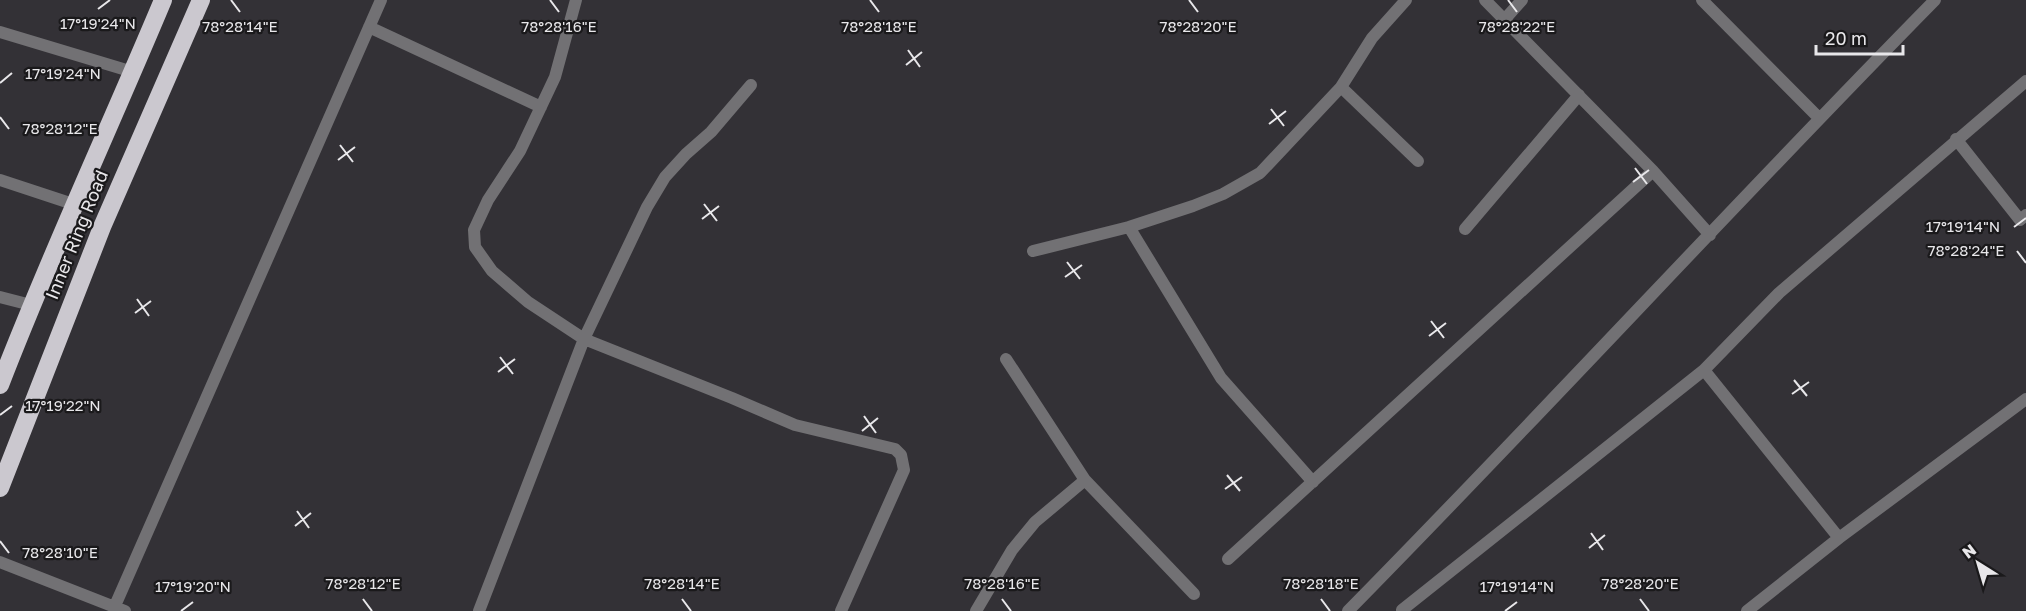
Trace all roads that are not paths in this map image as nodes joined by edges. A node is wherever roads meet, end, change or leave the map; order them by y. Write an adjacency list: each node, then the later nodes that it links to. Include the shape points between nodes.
1 (163, 0): 13 (highway, Inner Ring Road)
2 (201, 0): 39 (highway, Inner Ring Road, via 102,227)
3 (381, 0): 11 (street)
4 (576, 0): 18 (street, via 555,77)
5 (1406, 0): 16 (street, via 1372,38)
6 (1485, 0): 10 (street)
7 (1522, 0): 10 (street)
8 (1702, 0): 19 (street)
9 (1935, 0): 19 (street)
10 (1505, 20): 17 (street)
11 (369, 27): 18 (street); 44 (street)
12 (0, 32): 13 (street)
13 (133, 72): 24 (highway, Inner Ring Road)
14 (2026, 81): 20 (street)
15 (751, 86): 32 (street, via 665,177)
16 (1341, 87): 21 (street); 26 (street, via 1260,173 1223,194)
17 (1579, 95): 22 (street); 27 (street)
18 (541, 107): 32 (street, via 520,151 488,200 474,230 475,247 492,271 521,296)
19 (1819, 118): 28 (street)
20 (1956, 140): 25 (street); 34 (street, via 1779,293)
21 (1418, 161)
22 (1653, 171): 28 (street); 38 (street)
23 (0, 180): 24 (street)
24 (76, 205): 31 (highway, Inner Ring Road)
25 (2024, 221)
26 (1129, 227): 29 (street); 38 (street, via 1221,378)
27 (1465, 229)
28 (1710, 235): 48 (street)
29 (1033, 251)
30 (0, 297): 31 (street)
31 (31, 305): 35 (highway, Inner Ring Road)
32 (584, 339): 45 (street); 46 (street, via 795,425 895,449 901,455 904,470)
33 (1006, 358): 37 (street)
34 (1704, 370): 40 (street); 49 (street)
35 (0, 385)
36 (2026, 399): 40 (street)
37 (1085, 480): 43 (street); 47 (street, via 1035,522 1012,550)
38 (1313, 482): 41 (street)
39 (0, 488)
40 (1839, 538): 50 (street)
41 (1228, 559)
42 (0, 562): 44 (street)
43 (1194, 594)
44 (120, 609)
45 (479, 611)
46 (841, 611)
47 (976, 611)
48 (1348, 611)
49 (1402, 611)
50 (1747, 611)

